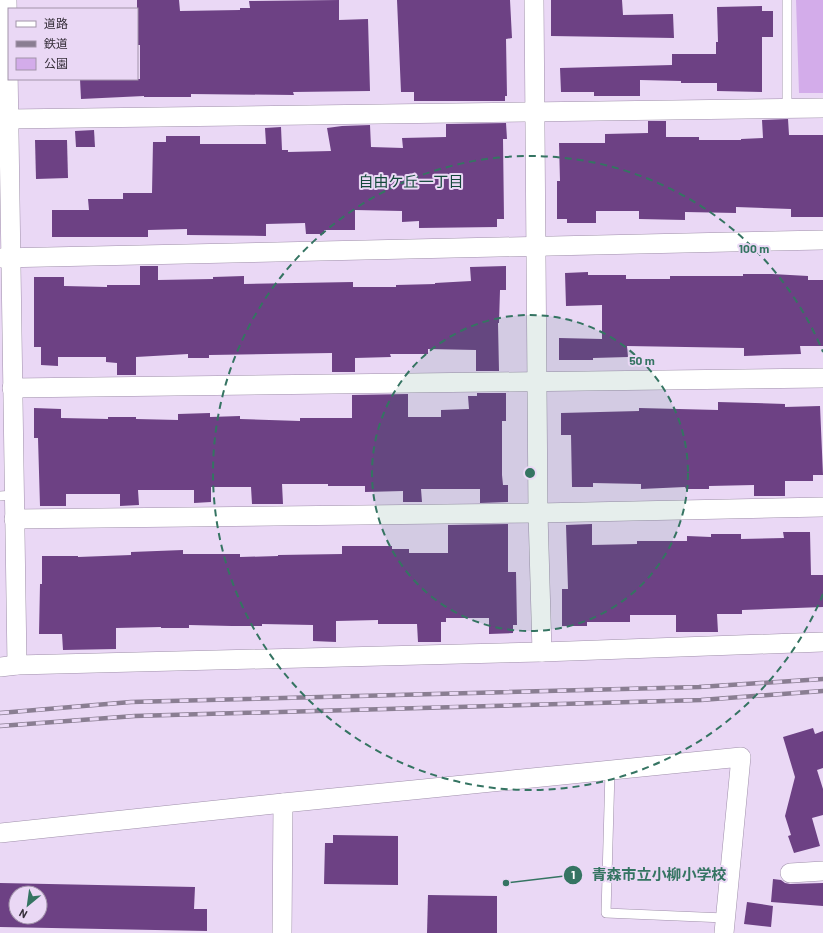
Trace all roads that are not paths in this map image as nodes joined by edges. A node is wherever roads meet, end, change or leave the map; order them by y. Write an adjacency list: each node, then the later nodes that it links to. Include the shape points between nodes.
1 (7, 0): 7 (street)
2 (534, 0): 6 (street)
3 (787, 0): 4 (lane)
4 (787, 108): 5 (street); 6 (street)
5 (823, 108)
6 (535, 112): 7 (street); 9 (street)
7 (8, 119): 10 (street)
8 (823, 240): 9 (street)
9 (536, 246): 10 (street); 12 (street)
10 (5, 258): 13 (street)
11 (823, 378): 12 (street)
12 (538, 381): 13 (street); 16 (street)
13 (12, 388): 14 (street)
14 (7, 496): 17 (street)
15 (823, 507): 16 (street)
16 (538, 513): 17 (street); 19 (street)
17 (14, 519): 20 (street)
18 (823, 642): 19 (street)
19 (542, 652): 20 (street)
20 (9, 666)
21 (610, 771): 22 (street); 26 (lane, via 606,913); 26 (street, via 741,758)
22 (283, 803): 23 (street); 27 (street)
23 (0, 833)
24 (823, 871): 25 (street)
25 (790, 873)
26 (725, 925)
27 (282, 933)

